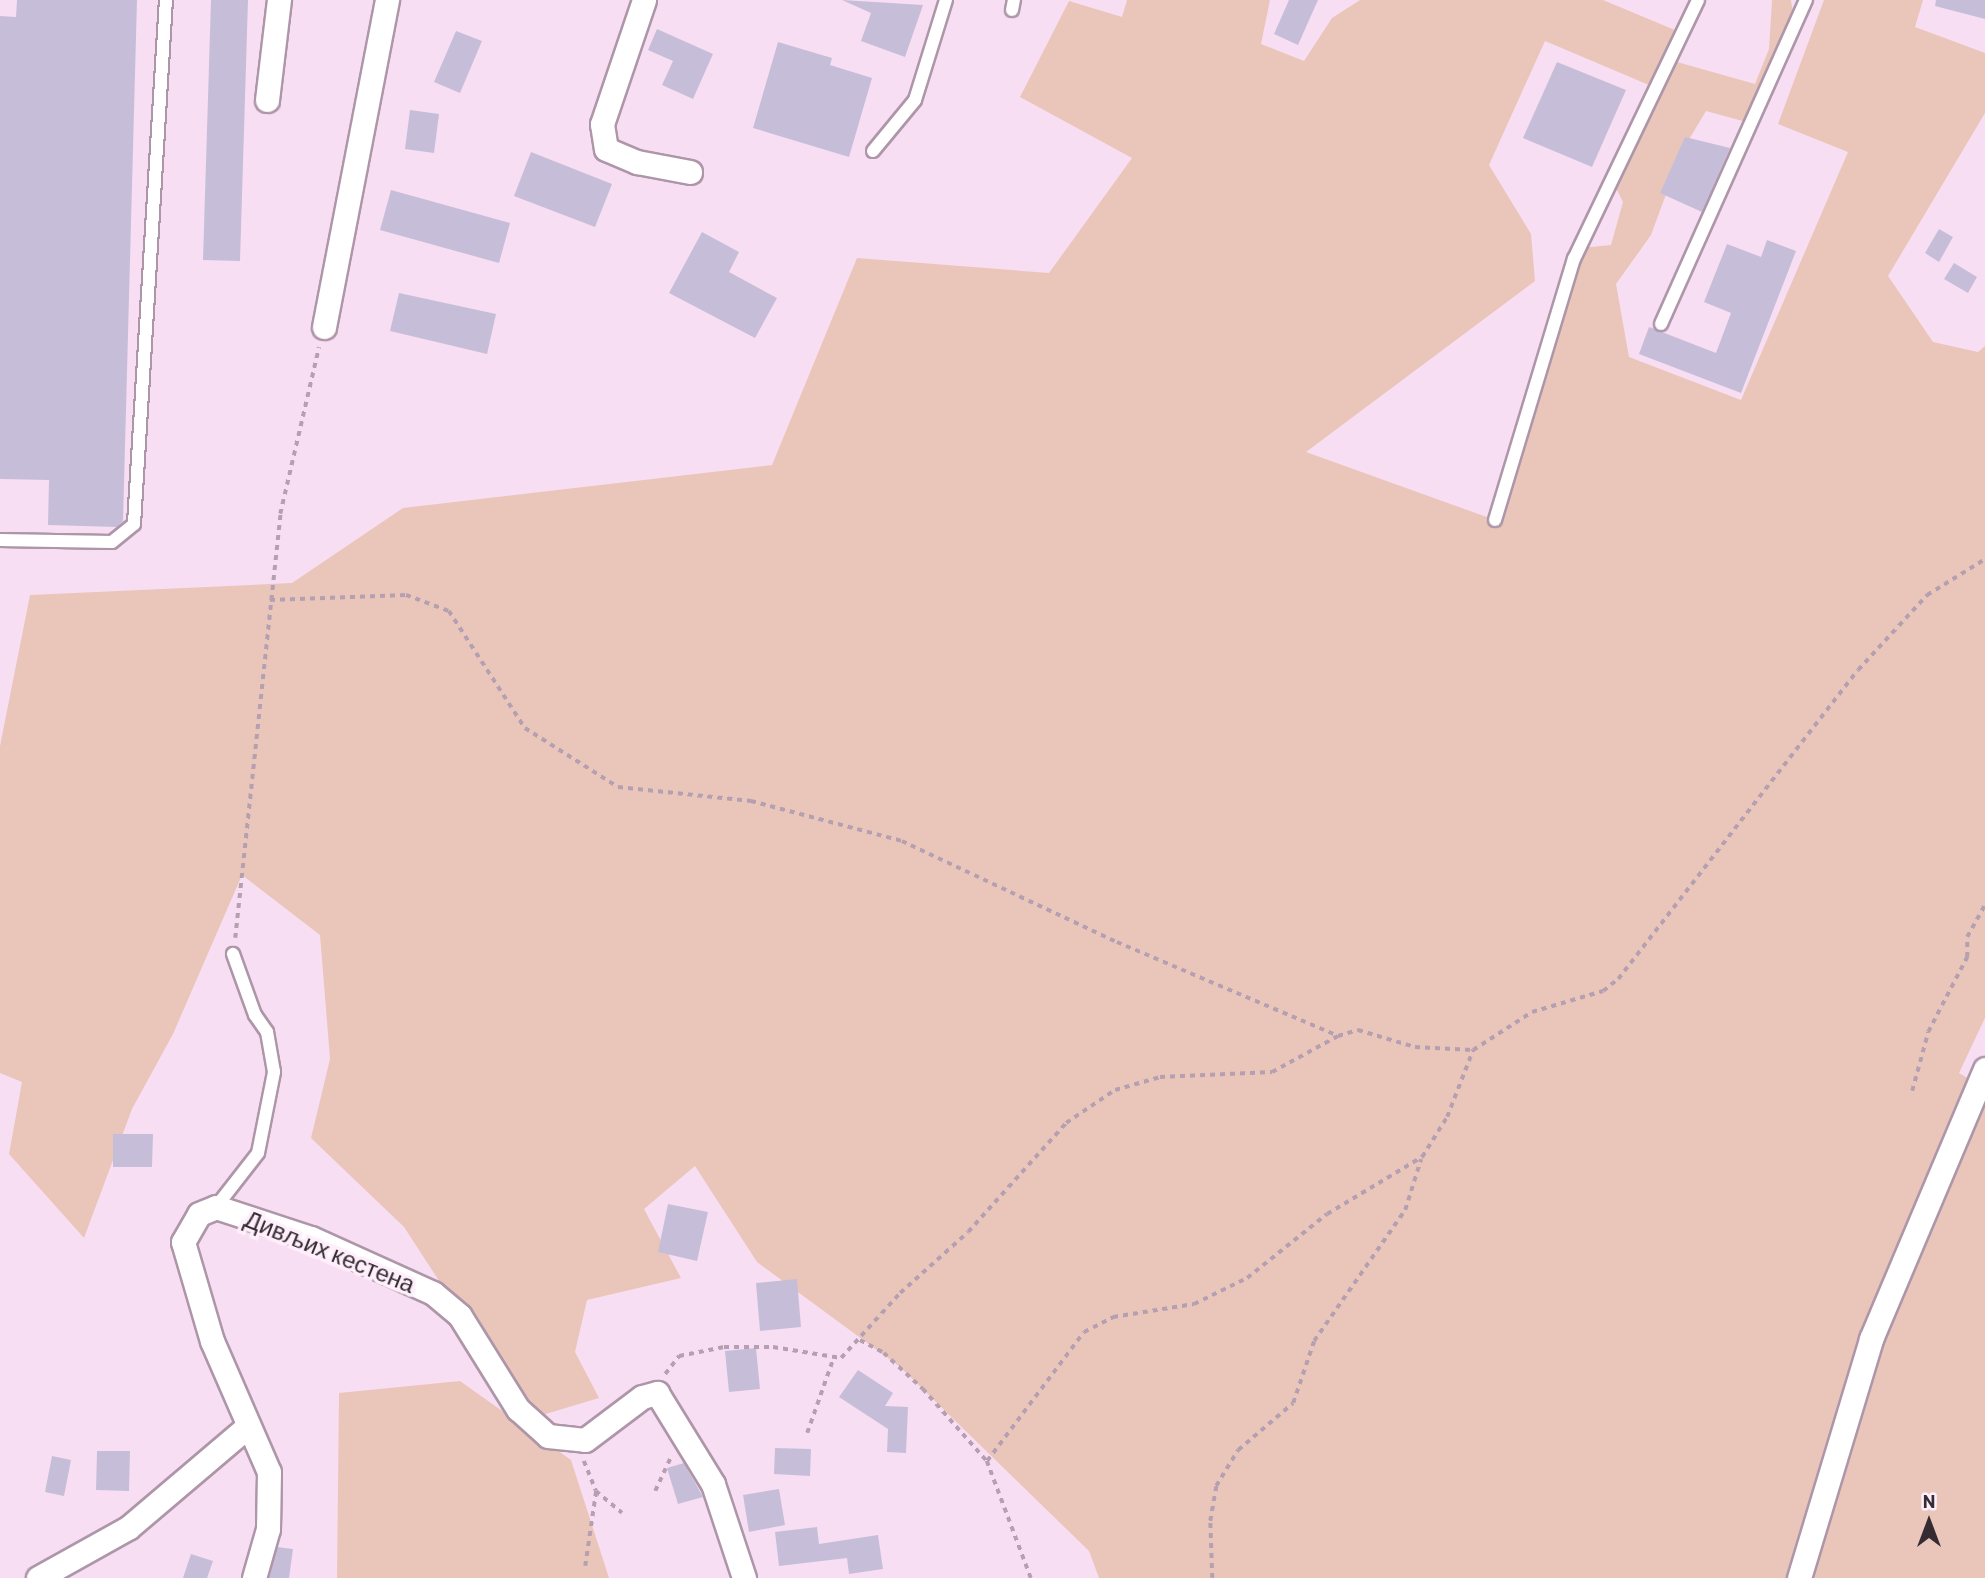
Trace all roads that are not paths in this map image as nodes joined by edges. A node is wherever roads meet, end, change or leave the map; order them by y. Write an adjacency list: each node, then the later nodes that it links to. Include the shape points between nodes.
1 (166, 0): 14 (lane, via 134,524 112,542)
2 (279, 0): 8 (street)
3 (387, 0): 12 (street)
4 (644, 0): 10 (street, via 602,124 606,149 637,162)
5 (946, 0): 9 (lane, via 915,100)
6 (1698, 0): 13 (lane, via 1574,259)
7 (1806, 0): 11 (lane)
8 (267, 100)
9 (873, 151)
10 (690, 172)
11 (1661, 324)
12 (324, 327)
13 (1495, 520)
14 (0, 540)
15 (233, 954): 17 (lane, via 254,1016 267,1032 274,1072 258,1153)
16 (1983, 1074): 22 (street, via 1871,1339)
17 (216, 1207): 18 (street, Дивљих кестена, via 199,1214 183,1242 192,1290); 21 (street, Дивљих кестена, via 310,1238 433,1293 460,1316 518,1409 548,1436 579,1442 655,1391 718,1496)
18 (247, 1427): 19 (street, via 128,1528); 20 (street, Дивљих кестена, via 271,1484 268,1529)
19 (38, 1578)
20 (254, 1578)
21 (744, 1578)
22 (1799, 1578)

